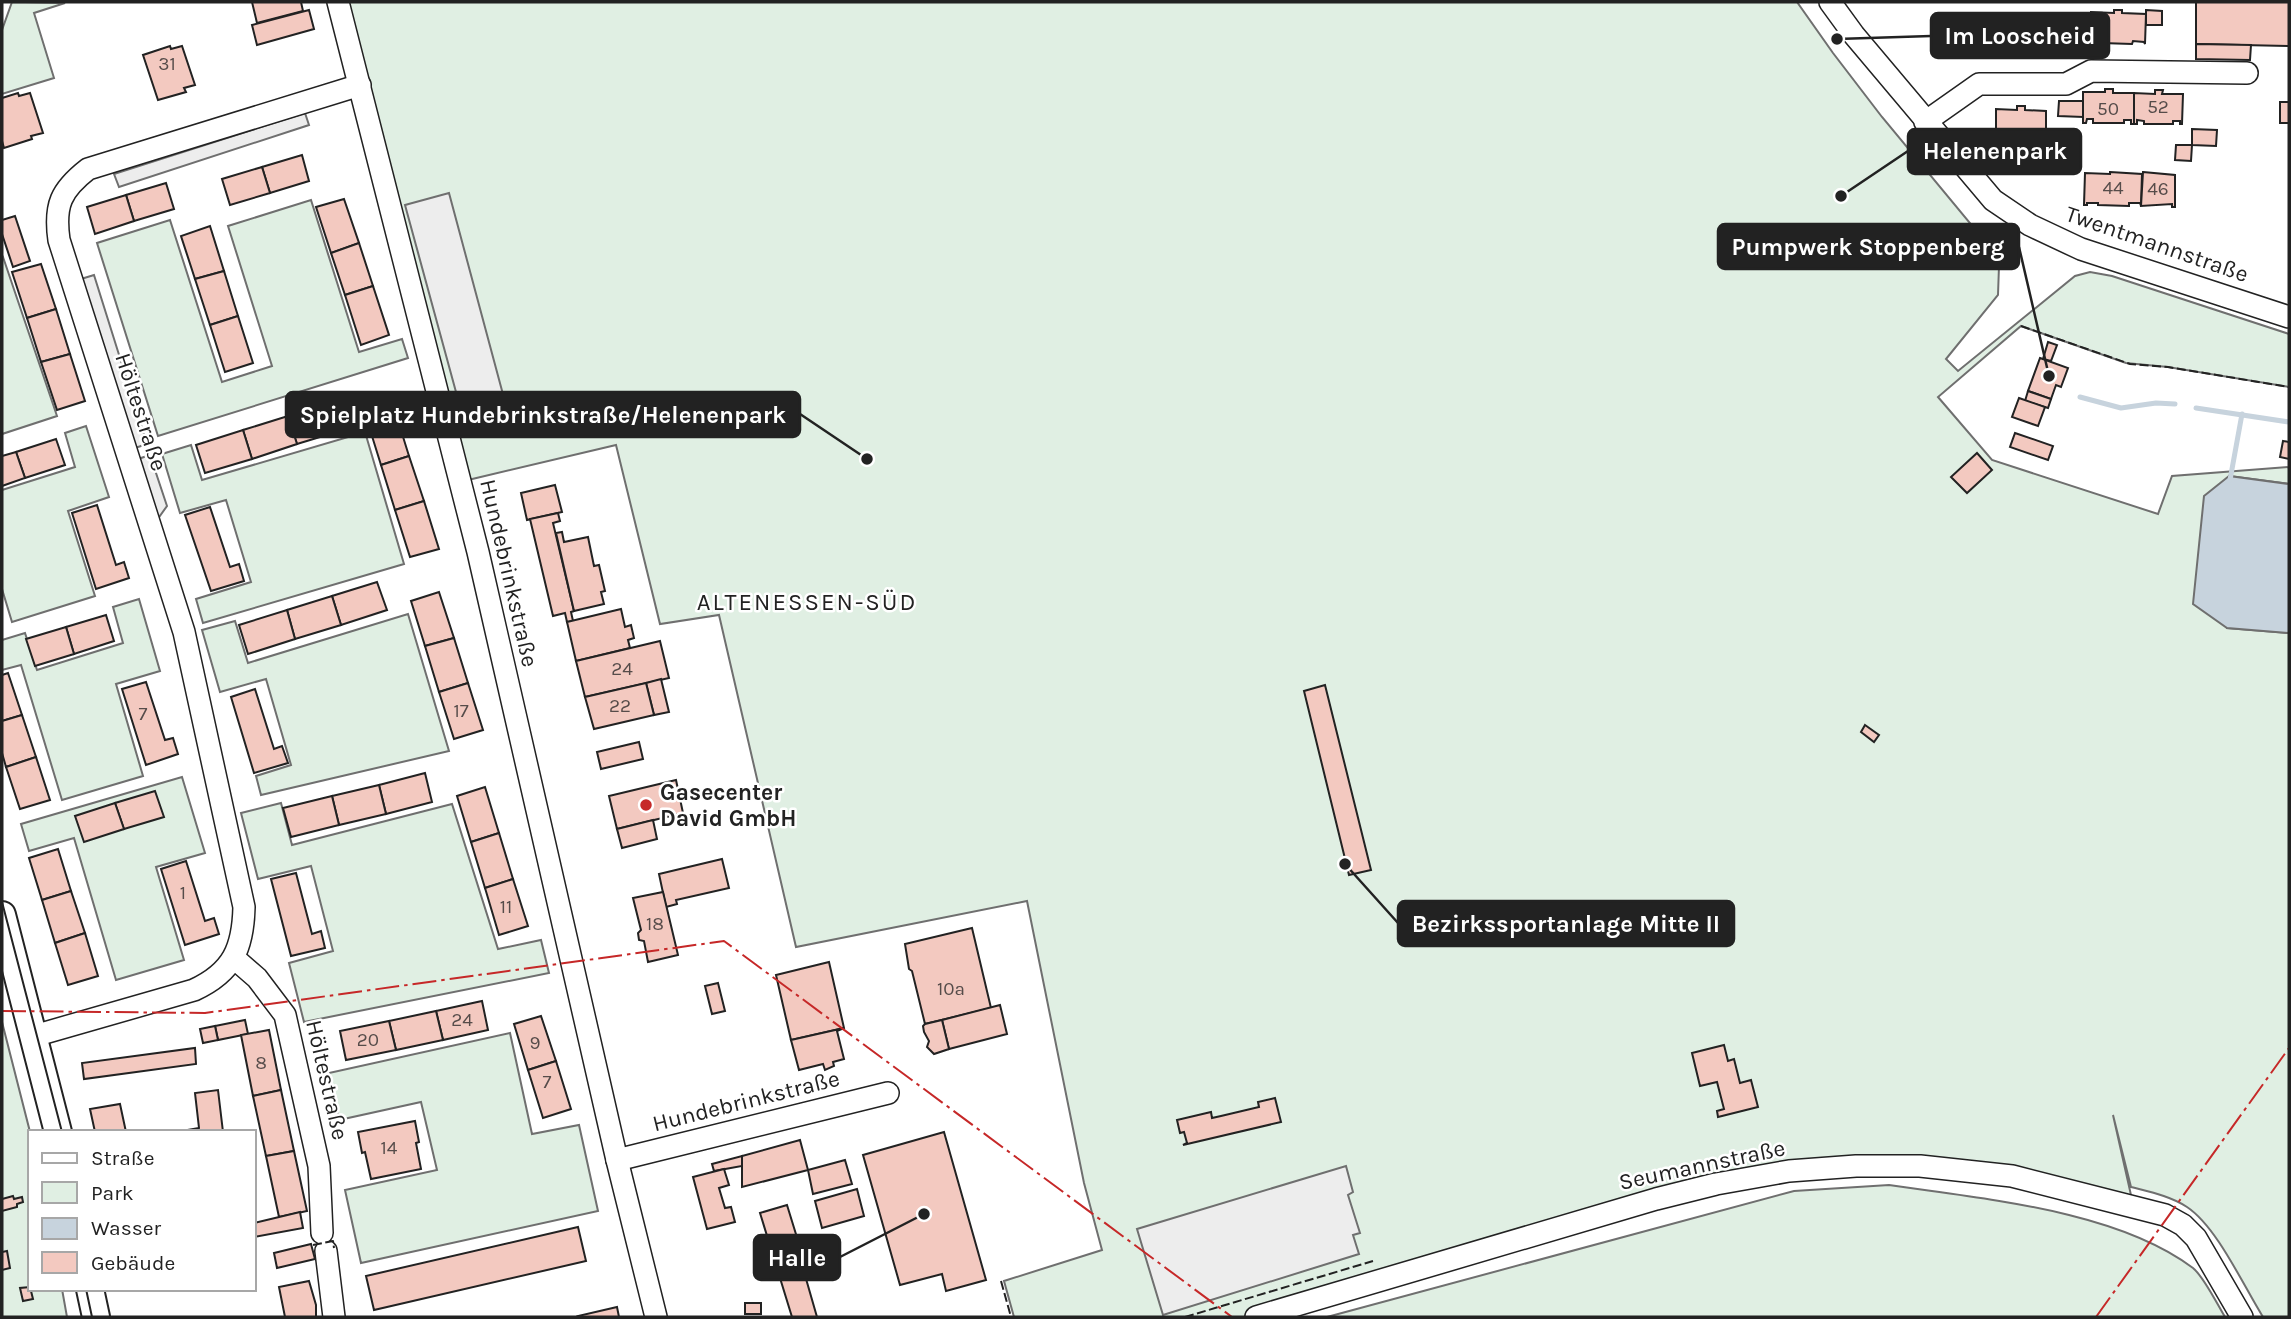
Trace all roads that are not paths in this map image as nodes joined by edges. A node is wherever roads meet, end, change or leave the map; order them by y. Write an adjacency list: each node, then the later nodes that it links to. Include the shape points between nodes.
1 (338, 2): 4 (street, Hundebrinkstraße)
2 (1830, 2): 5 (street, Twentmannstraße)
3 (2247, 73): 5 (street, via 2091,71 2066,84 1979,84)
4 (360, 85): 8 (street, Höltestraße, via 89,169 71,182 57,214 59,240 184,632 244,907); 12 (street, Hundebrinkstraße, via 478,552)
5 (1925, 122): 6 (street, Twentmannstraße, via 1993,200 2030,225 2081,248)
6 (2289, 317)
7 (2, 915): 9 (main road)
8 (234, 958): 9 (street, Höltestraße, via 212,982 194,990); 15 (street, Höltestraße, via 257,978 285,1015 319,1166)
9 (34, 1036): 11 (main road)
10 (888, 1093): 12 (street, Hundebrinkstraße)
11 (58, 1130)
12 (617, 1160): 16 (street, Hundebrinkstraße)
13 (90, 1291): 14 (main road)
14 (96, 1317)
15 (334, 1317)
16 (656, 1317)
17 (1256, 1317): 18 (street, Seumannstraße, via 1716,1184 1789,1171 1920,1166 2012,1176 2165,1215 2196,1238)
18 (2242, 1317)

